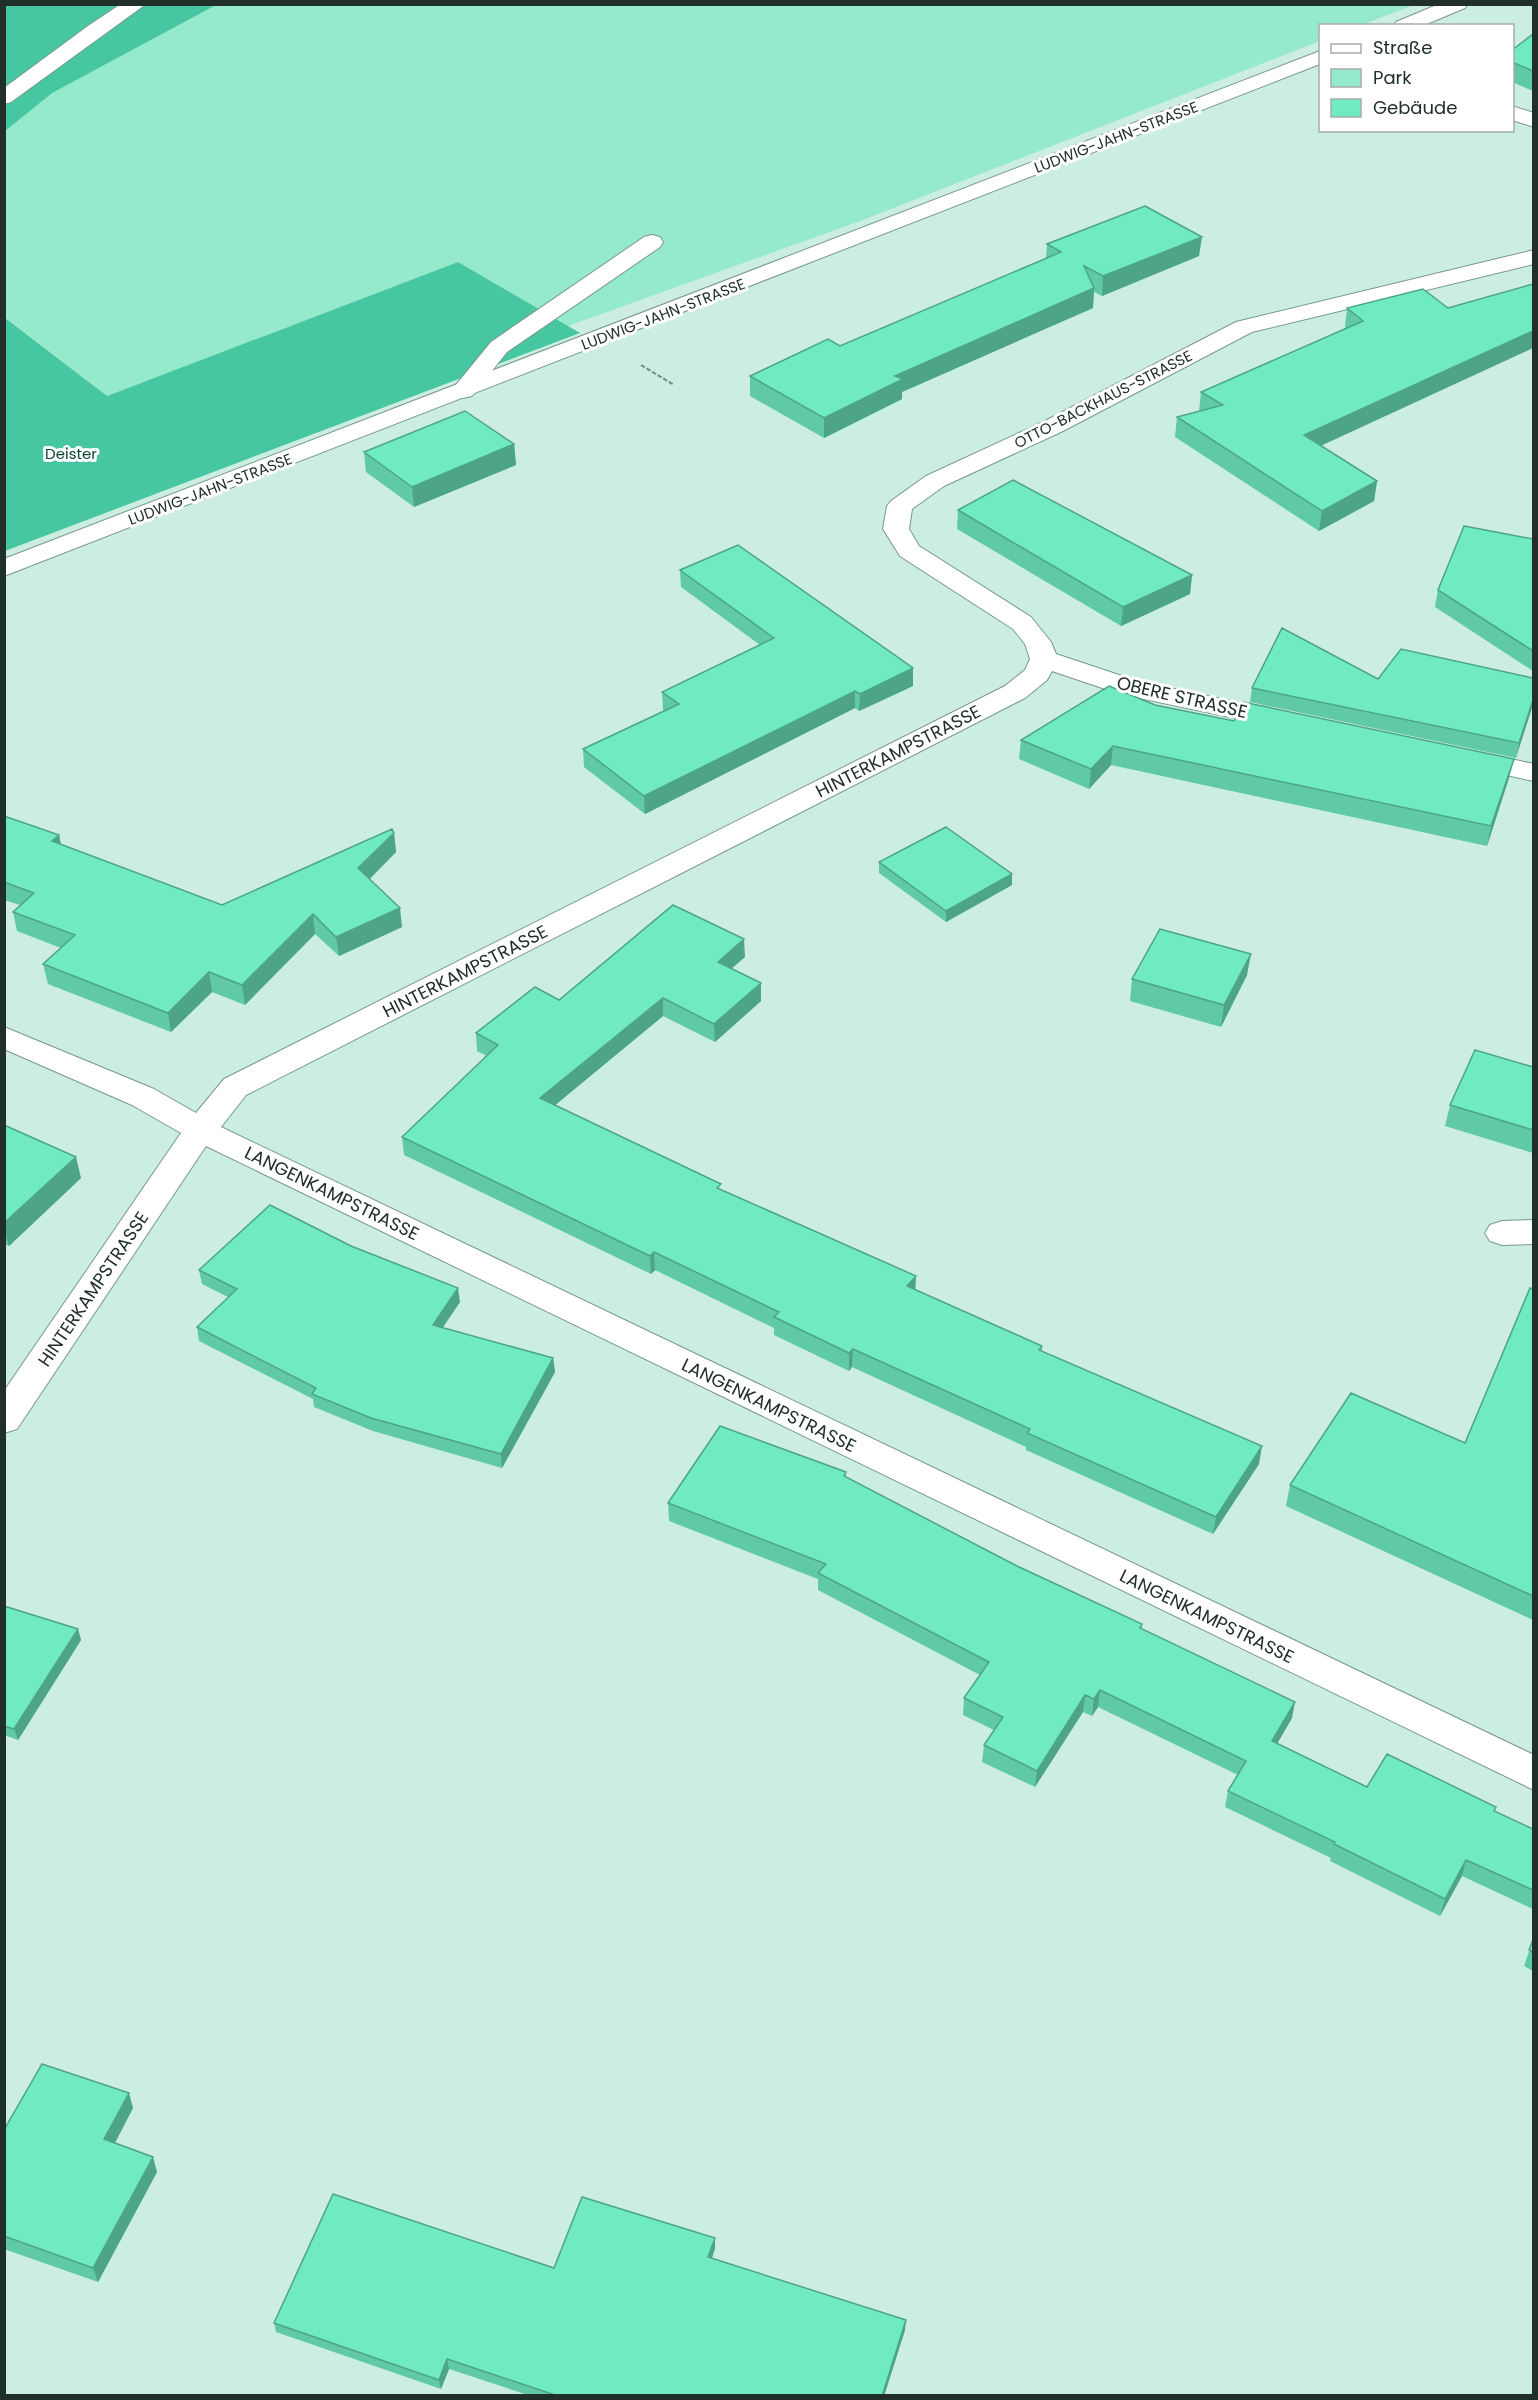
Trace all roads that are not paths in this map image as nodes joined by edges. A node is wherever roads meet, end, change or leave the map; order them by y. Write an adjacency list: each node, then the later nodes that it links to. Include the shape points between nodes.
1 (136, 4): 5 (street)
2 (1458, 4): 3 (street)
3 (1408, 24)
4 (1319, 57): 10 (street, LUDWIG-JAHN-STRASSE)
5 (4, 98)
6 (1514, 113): 7 (street)
7 (1533, 121)
8 (652, 242): 10 (street, via 499,347)
9 (1533, 256): 12 (street, OTTO-BACKHAUS-STRASSE, via 1244,327 1052,427 935,481 900,506 896,529 909,551 1022,623 1038,642)
10 (463, 391): 11 (street, LUDWIG-JAHN-STRASSE)
11 (4, 568)
12 (1044, 659): 13 (street, OBERE STRASSE, via 1130,688); 17 (street, HINTERKAMPSTRASSE, via 1037,674 1015,692 235,1088)
13 (1312, 726)
14 (1446, 755): 15 (street)
15 (1533, 773)
16 (4, 1037): 17 (street, LANGENKAMPSTRASSE, via 143,1097)
17 (200, 1130): 18 (street, HINTERKAMPSTRASSE); 19 (street, LANGENKAMPSTRASSE)
18 (4, 1420)
19 (1533, 1774)

